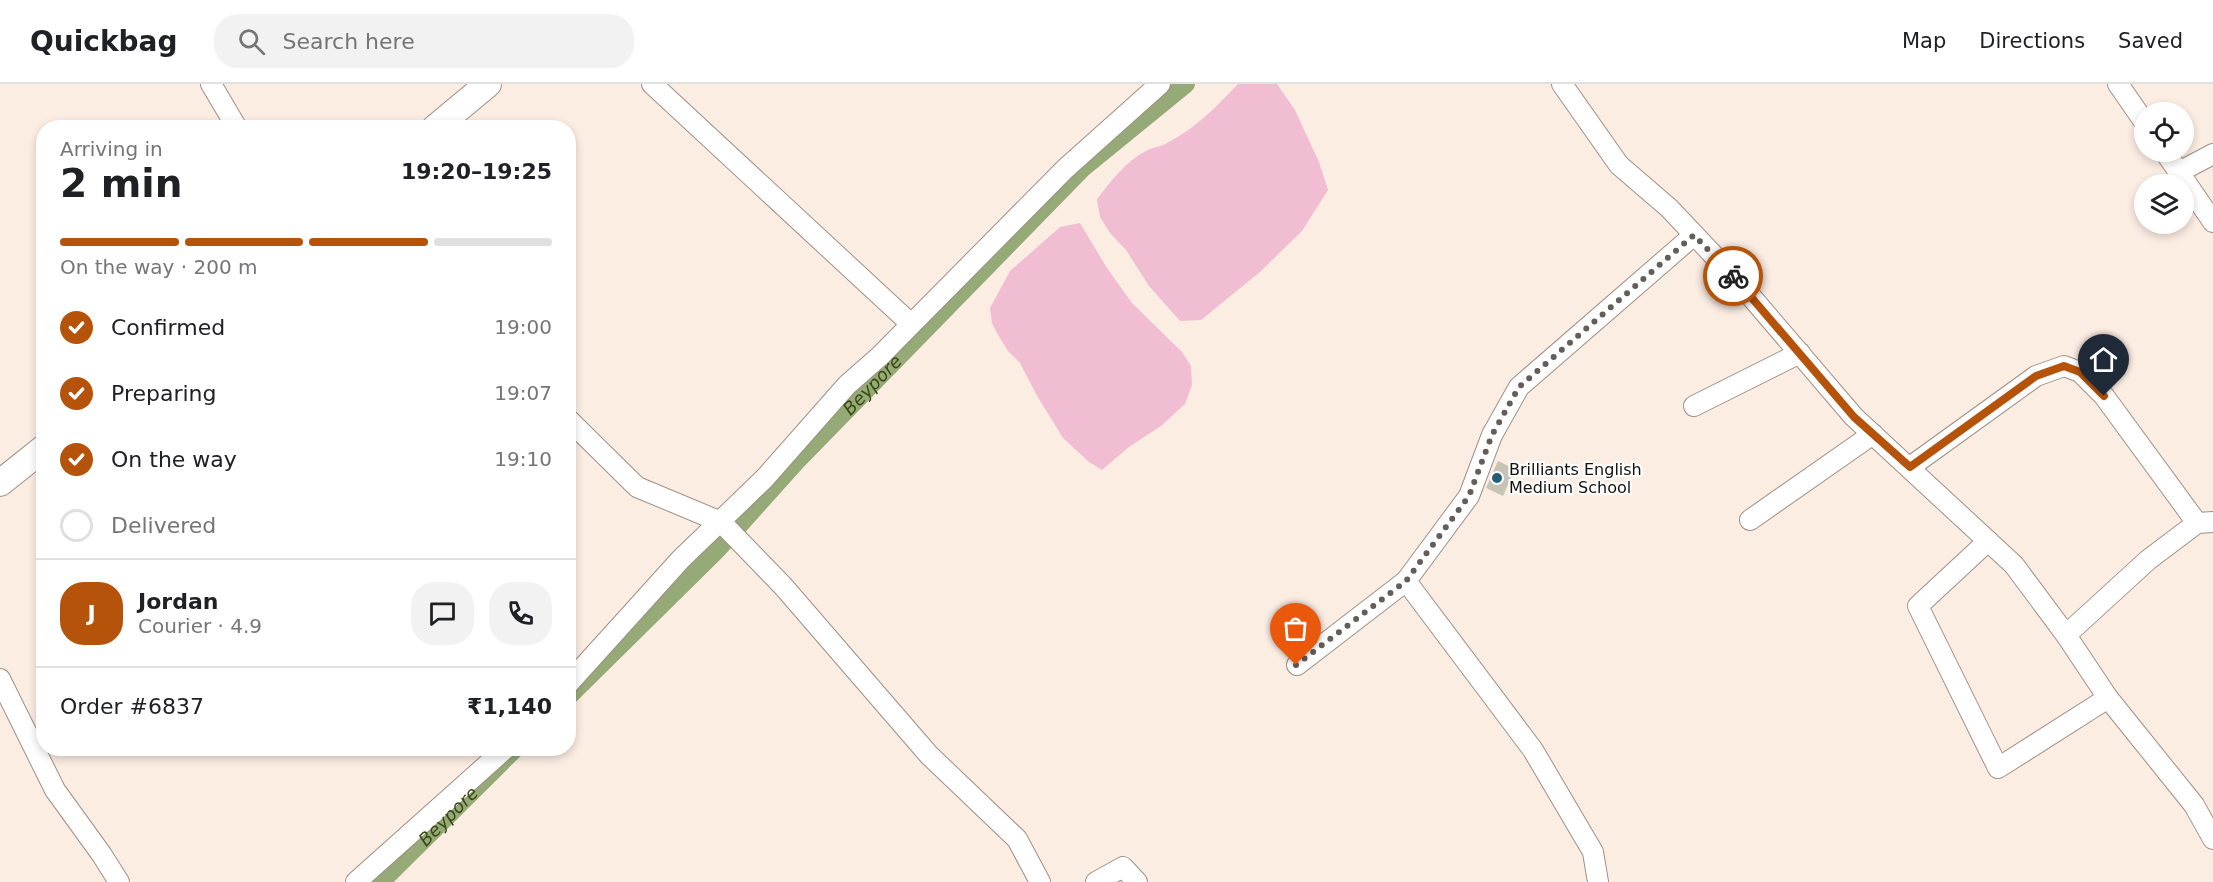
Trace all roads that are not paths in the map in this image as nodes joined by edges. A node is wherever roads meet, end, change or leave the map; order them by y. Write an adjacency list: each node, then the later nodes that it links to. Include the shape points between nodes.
1 (211, 84): 8 (street)
2 (488, 84): 9 (main road)
3 (652, 84): 15 (street)
4 (1160, 84): 15 (street, via 1065,169)
5 (1562, 84): 14 (street, via 1619,165)
6 (2118, 84): 7 (street)
7 (2134, 107)
8 (232, 120)
9 (445, 120)
10 (2213, 154): 12 (street)
11 (2172, 162): 12 (street)
12 (2179, 172): 13 (street)
13 (2213, 222)
14 (1694, 235): 16 (street); 27 (street, via 1519,387 1492,435 1469,496)
15 (911, 324): 24 (street, via 847,385)
16 (1800, 352): 17 (street); 19 (street)
17 (1694, 406)
18 (576, 427): 24 (street, via 638,487)
19 (1873, 434): 21 (street); 23 (street)
20 (36, 454): 22 (main road)
21 (1910, 467): 25 (street, via 2036,376 2064,366 2080,372 2104,396); 26 (street)
22 (0, 483)
23 (1750, 520)
24 (721, 522): 30 (street, via 681,559); 39 (street, via 783,586 929,755 1017,839)
25 (2205, 522): 28 (street, via 2148,560)
26 (1988, 541): 28 (street, via 2014,565); 32 (street, via 1918,606 1998,768)
27 (1406, 581): 29 (street); 42 (street, via 1533,750 1593,852)
28 (2066, 635): 32 (street)
29 (1296, 665)
30 (576, 675)
31 (0, 679): 33 (street)
32 (2108, 698): 36 (street, via 2194,805)
33 (36, 752)
34 (38, 756): 37 (street, via 55,790)
35 (497, 756): 38 (street)
36 (2213, 839)
37 (119, 882)
38 (356, 882)
39 (1040, 882)
40 (1096, 882): 41 (street, via 1123,867)
41 (1137, 882)
42 (1598, 882)

